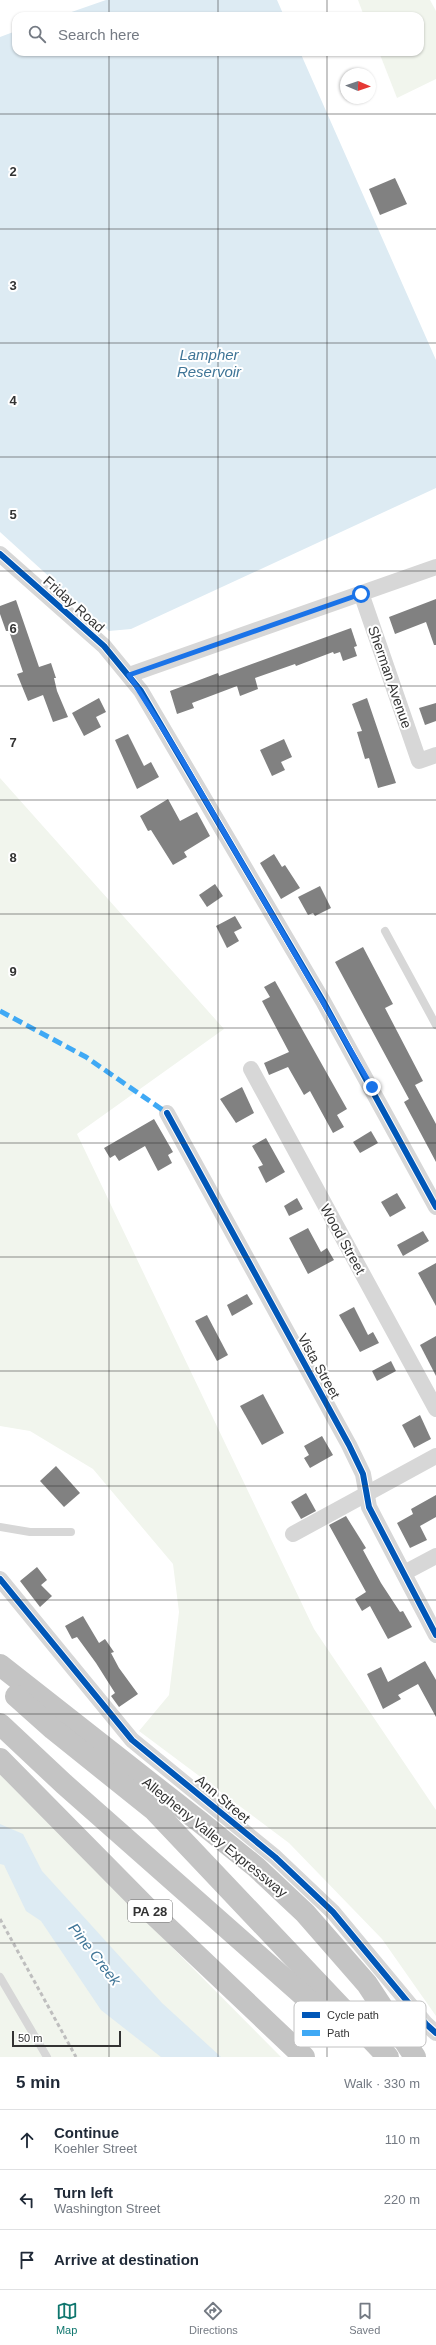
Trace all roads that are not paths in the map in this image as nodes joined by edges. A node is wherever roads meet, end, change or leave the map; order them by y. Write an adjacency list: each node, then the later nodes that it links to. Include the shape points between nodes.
1 (0, 554): 4 (street, Friday Road, via 104,646)
2 (436, 567): 3 (street)
3 (361, 594): 4 (street); 5 (street, Sherman Avenue, via 419,761)
4 (129, 675): 10 (street, Friday Road, via 323,1001)
5 (436, 755)
6 (385, 931): 7 (lane)
7 (436, 1025)
8 (251, 1069): 11 (street, Wood Street)
9 (167, 1114): 13 (street, Vista Street, via 349,1445 363,1474)
10 (436, 1207)
11 (436, 1409)
12 (436, 1456): 13 (street)
13 (366, 1494): 16 (street); 18 (street, Vista Street, via 369,1507)
14 (0, 1527): 15 (lane, via 30,1532)
15 (71, 1532)
16 (293, 1534)
17 (436, 1556): 18 (street)
18 (404, 1573): 20 (street, Vista Street)
19 (0, 1579): 29 (street, Ann Street, via 132,1740 275,1857 333,1912)
20 (436, 1635)
21 (0, 1665): 28 (highway, Allegheny Valley Expressway, via 256,1867 305,1913 367,1984)
22 (0, 1681): 27 (highway, via 53,1729 154,1810)
23 (0, 1724): 26 (highway, via 64,1784)
24 (0, 1759): 36 (highway, PA 28, via 148,1909)
25 (0, 1977): 35 (lane)
26 (310, 2001)
27 (335, 2001)
28 (378, 2001)
29 (407, 2001)
30 (426, 2024): 31 (street, Ann Street)
31 (436, 2034)
32 (362, 2047): 37 (highway)
33 (379, 2047): 38 (highway)
34 (408, 2047): 39 (highway, Allegheny Valley Expressway)
35 (47, 2057)
36 (304, 2057)
37 (373, 2057)
38 (388, 2057)
39 (415, 2057)

